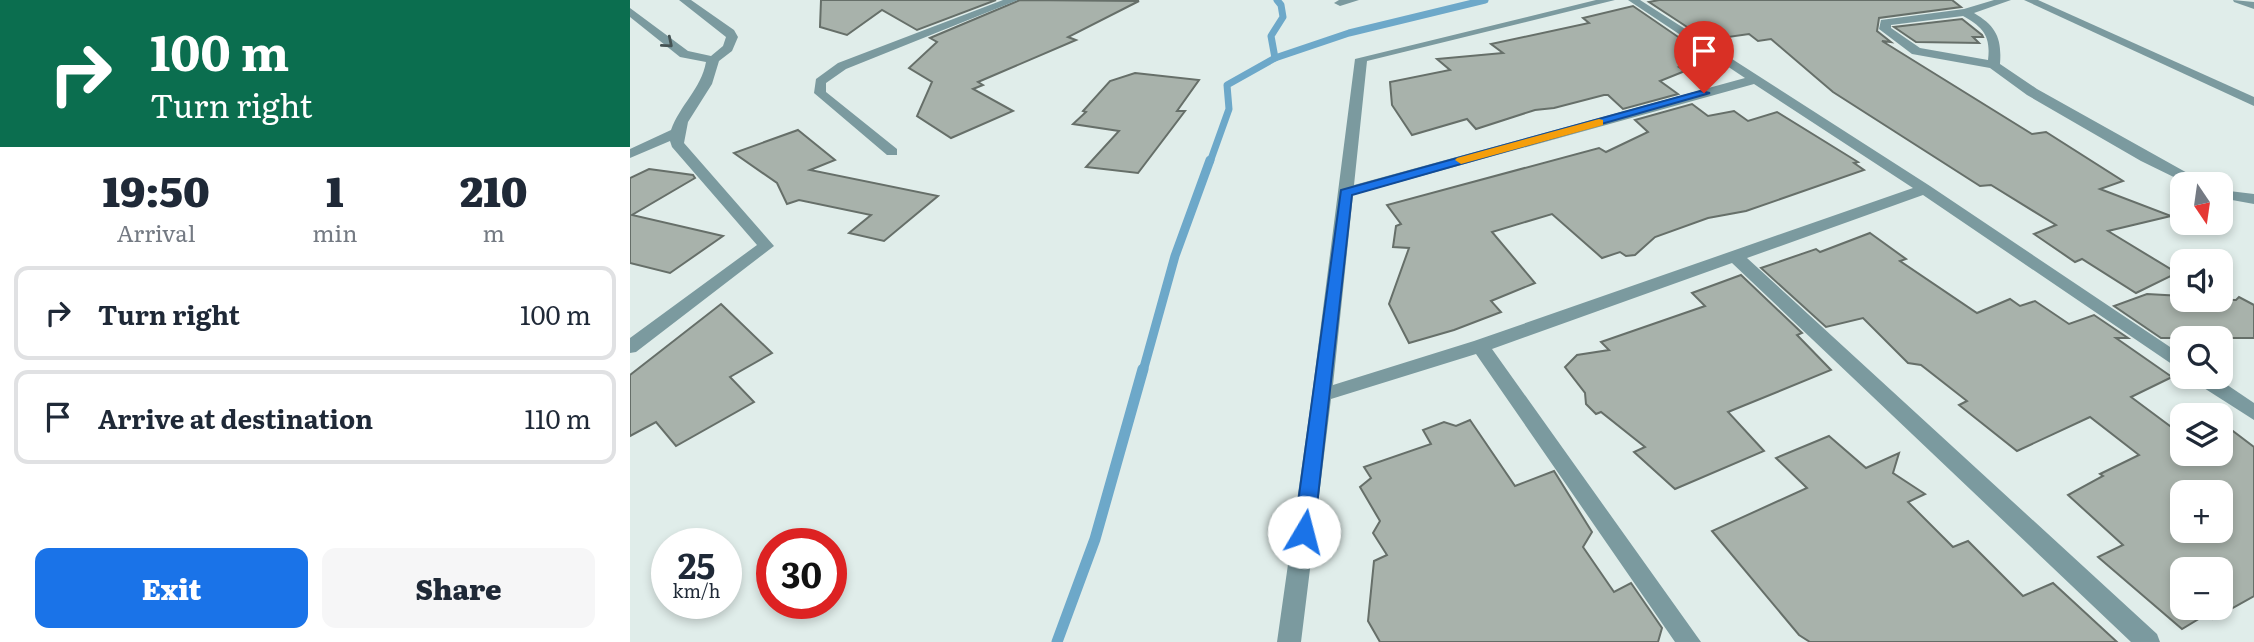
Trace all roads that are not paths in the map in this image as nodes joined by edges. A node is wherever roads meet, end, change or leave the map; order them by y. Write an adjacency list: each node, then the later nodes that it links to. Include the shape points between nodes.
1 (684, 0): 13 (street, via 732,37 728,48)
2 (1013, 0): 18 (street, via 842,66 820,82 820,93)
3 (1354, 0): 9 (street)
4 (1610, 0): 22 (street, via 1361,59)
5 (1633, 0): 15 (street)
6 (2006, 0): 12 (street)
7 (2029, 0): 16 (street)
8 (2238, 0): 10 (street)
9 (1339, 3)
10 (2254, 6)
11 (630, 11): 13 (street, one-way to 13, via 678,51)
12 (1965, 12): 14 (street, via 1988,26 1997,41); 14 (street, via 1885,22 1885,29 1916,51)
13 (713, 60): 17 (street, via 708,83)
14 (1994, 65): 20 (street, via 2032,92)
15 (1756, 79): 21 (street); 22 (street)
16 (2254, 102)
17 (676, 133): 19 (street); 27 (street, via 677,144 766,246)
18 (892, 152)
19 (630, 154)
20 (2175, 172)
21 (1925, 189): 25 (street); 28 (street)
22 (1346, 192): 30 (street)
23 (2233, 197): 24 (street)
24 (2254, 198)
25 (1735, 256): 26 (street); 34 (street)
26 (1480, 346): 30 (street); 33 (street)
27 (630, 347)
28 (2170, 356)
29 (2219, 389): 31 (street)
30 (1322, 395): 32 (street)
31 (2254, 413)
32 (1289, 642)
33 (1689, 642)
34 (2148, 642)

